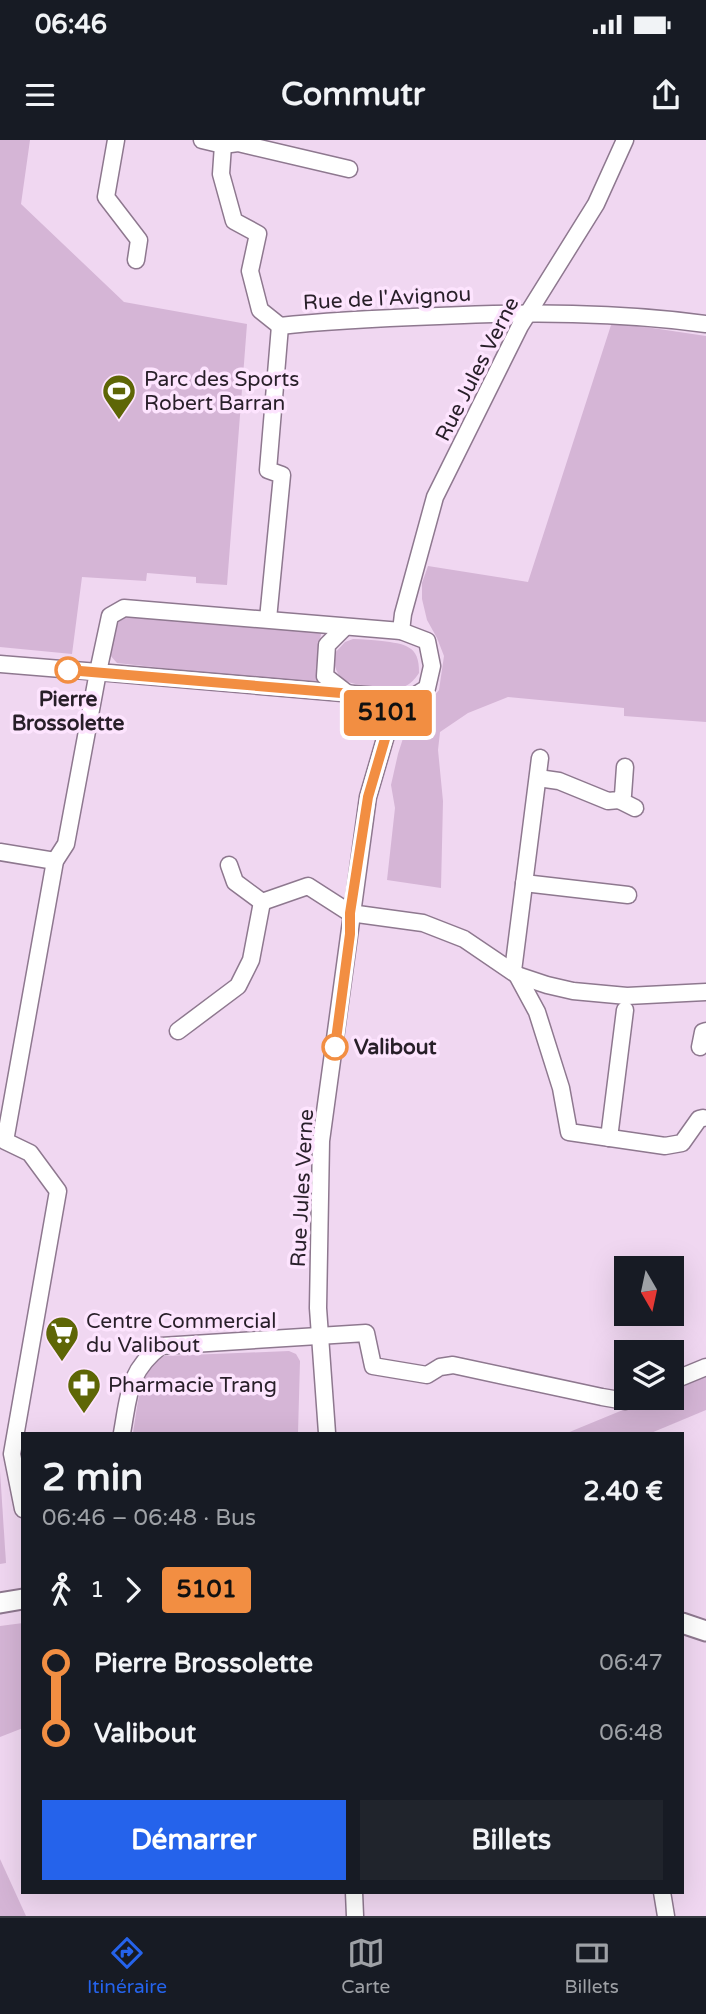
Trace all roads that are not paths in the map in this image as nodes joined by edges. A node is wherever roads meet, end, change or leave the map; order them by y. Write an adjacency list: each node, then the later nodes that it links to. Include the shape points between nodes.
1 (116, 140): 6 (street, via 106,197 139,240)
2 (202, 140): 4 (street)
3 (625, 140): 7 (street, Rue Jules Verne, via 596,204)
4 (223, 145): 5 (street, via 238,143); 9 (street, via 221,174 234,221 258,234 250,271 260,310)
5 (349, 169)
6 (136, 260)
7 (528, 312): 8 (street, Rue de l'Avignou, via 620,314); 9 (street, Rue de l'Avignou); 12 (street, Rue Jules Verne, via 435,497)
8 (706, 324)
9 (280, 326): 10 (street, via 268,470 282,475)
10 (268, 619): 11 (street); 14 (street, via 124,608 110,616)
11 (345, 627): 12 (street); 15 (street, via 327,645 325,676)
12 (401, 631): 16 (street, via 428,641 432,666 427,688 411,698)
13 (0, 664): 14 (street)
14 (98, 672): 15 (street); 23 (street, via 66,844)
15 (347, 693): 16 (street)
16 (389, 697): 28 (street, Rue Jules Verne, via 387,732 369,789)
17 (540, 758): 19 (street)
18 (625, 767): 20 (street)
19 (537, 778): 20 (street, via 559,781 608,801); 25 (street)
20 (619, 800): 21 (street)
21 (635, 808)
22 (0, 852): 23 (street)
23 (55, 860): 43 (street, via 5,1141 30,1153 58,1191)
24 (229, 865): 27 (street, via 235,882)
25 (524, 883): 26 (street); 29 (street)
26 (628, 895)
27 (262, 902): 28 (street, via 308,886); 34 (street, via 251,960 239,986)
28 (350, 913): 29 (street, via 423,923 464,939); 37 (street, Rue Jules Verne, via 321,1141)
29 (515, 973): 30 (street); 33 (street)
30 (547, 985): 31 (street, via 627,996); 33 (street)
31 (706, 992)
32 (625, 1010): 36 (street)
33 (537, 1012): 36 (street, via 561,1088 569,1132)
34 (178, 1031)
35 (703, 1118): 36 (street, via 682,1143 665,1146)
36 (609, 1138)
37 (321, 1337): 40 (street, via 366,1333 373,1366 427,1375 453,1365); 41 (street, Rue Jules Verne); 42 (street, via 161,1346 137,1370)
38 (706, 1367): 39 (street)
39 (684, 1376)
40 (614, 1399)
41 (327, 1430)
42 (122, 1432)
43 (6, 1456): 44 (street)
44 (21, 1503)
45 (21, 1599): 46 (street)
46 (0, 1603)
47 (684, 1624): 48 (street)
48 (706, 1631)
49 (354, 1894): 51 (street)
50 (662, 1894): 52 (street)
51 (355, 1916)
52 (666, 1916)

